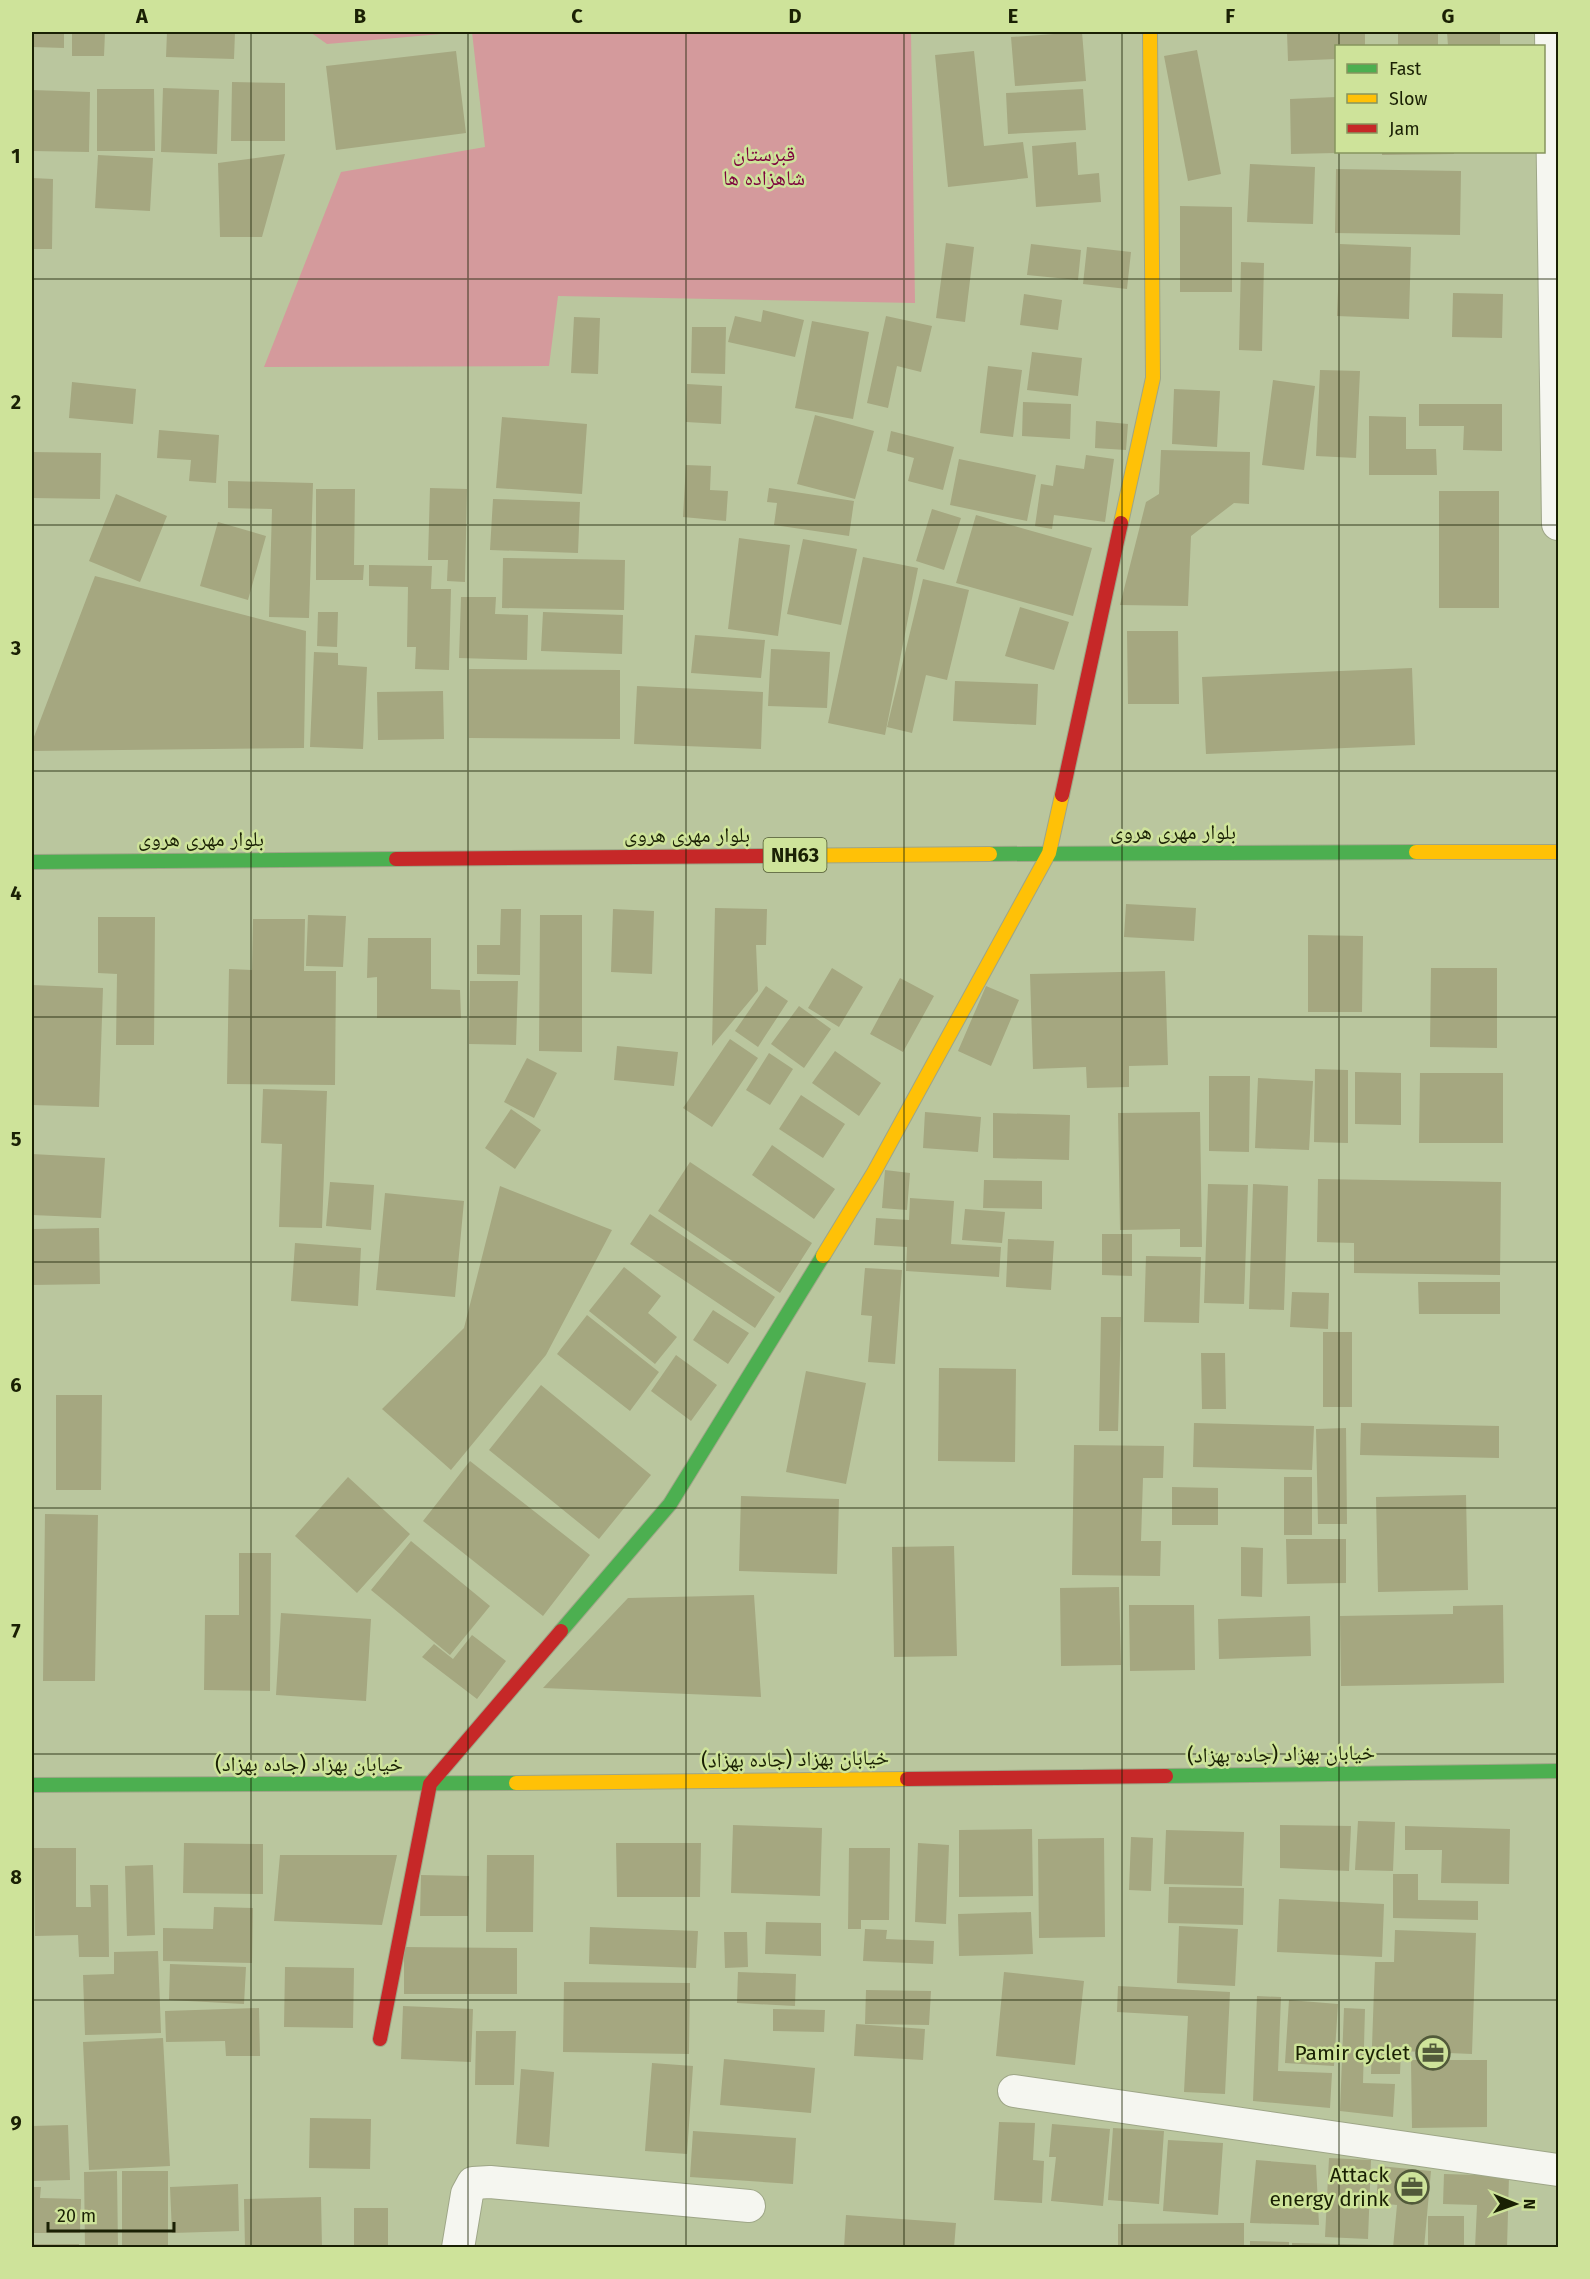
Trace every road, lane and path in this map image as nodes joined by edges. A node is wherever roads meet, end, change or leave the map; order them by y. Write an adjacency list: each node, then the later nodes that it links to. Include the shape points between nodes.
1 (1150, 32): 5 (main road, via 1154,378)
2 (1551, 32): 3 (street)
3 (1558, 524)
4 (1558, 852): 5 (main road, بلوار مهری هروی / NH63)
5 (1049, 853): 6 (main road, بلوار مهری هروی / NH63); 8 (main road, via 873,1174 670,1504)
6 (32, 861)
7 (1558, 1771): 8 (main road, خیابان بهزاد (جاده بهزاد))
8 (430, 1784): 9 (main road, خیابان بهزاد (جاده بهزاد)); 10 (main road)
9 (32, 1785)
10 (380, 2039)
11 (1014, 2091): 12 (street)
12 (1558, 2170)
13 (749, 2206): 14 (street, via 473,2183 467,2194)
14 (458, 2247)

